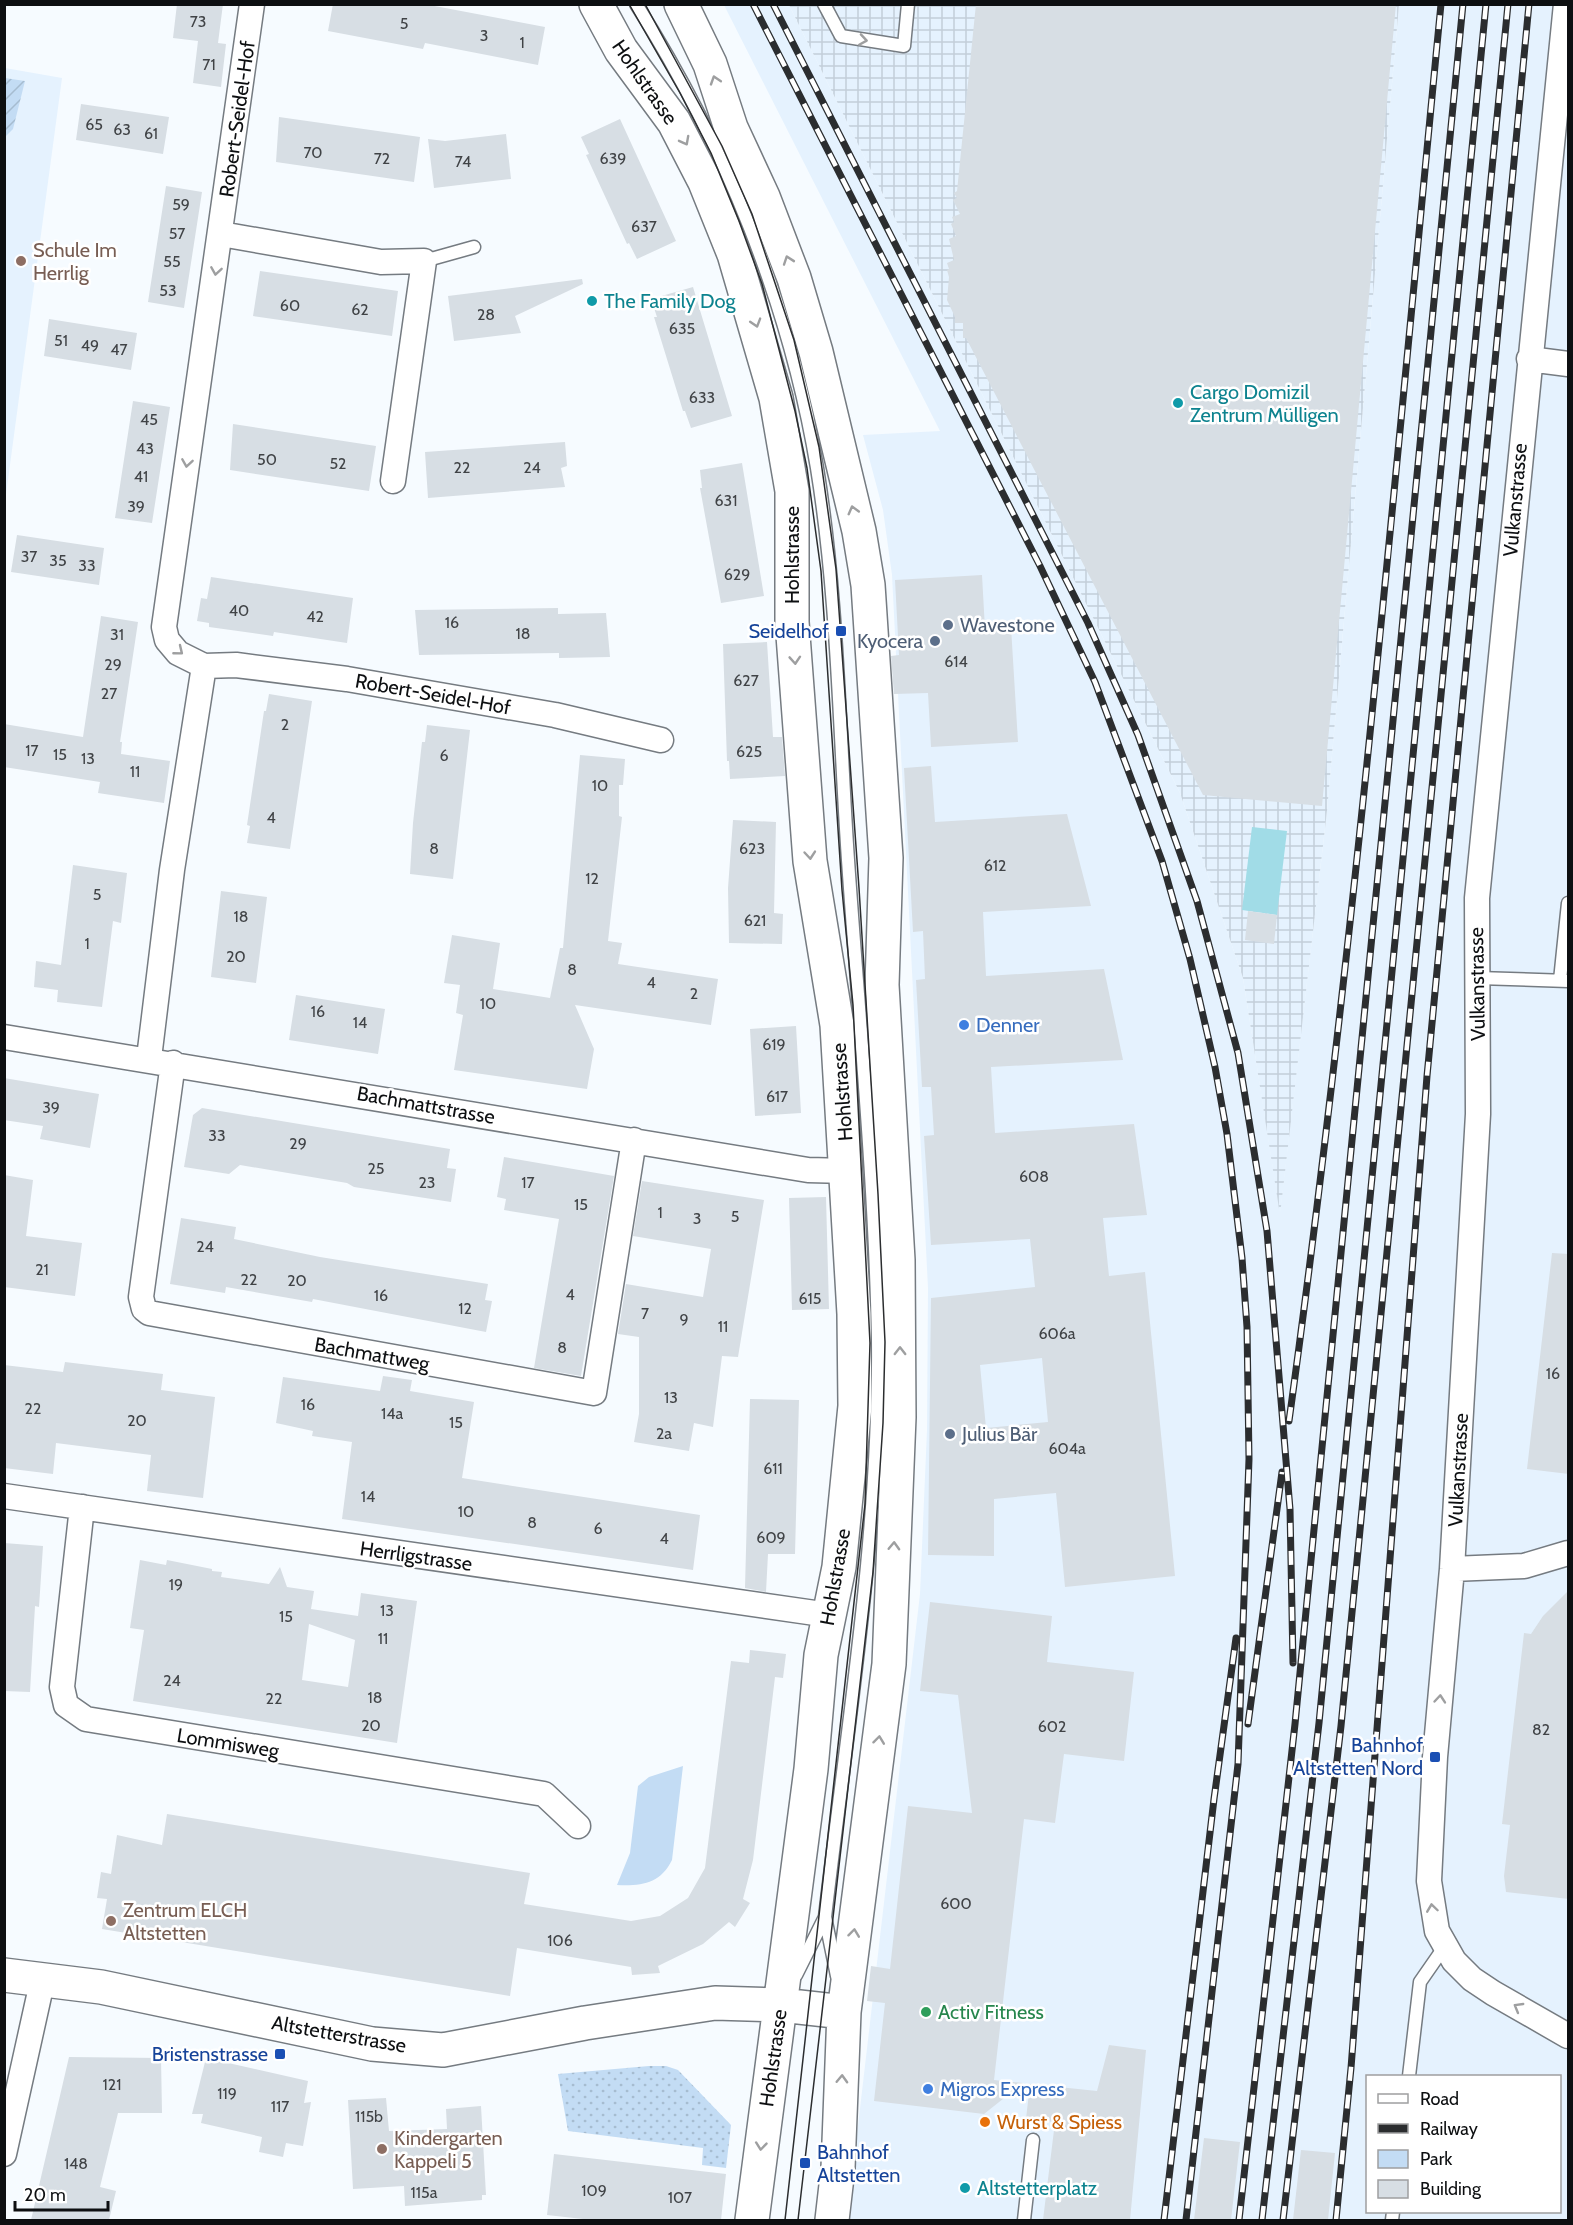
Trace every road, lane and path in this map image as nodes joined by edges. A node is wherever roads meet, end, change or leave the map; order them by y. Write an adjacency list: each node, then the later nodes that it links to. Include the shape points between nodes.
1 (252, 4): 8 (street, Robert-Seidel-Hof)
2 (596, 4): 23 (street, Hohlstrasse, one-way to 23, via 621,50 674,122 705,182 734,254 776,398 792,491 792,622 809,851 837,1025)
3 (636, 4): 30 (lane, via 694,104 732,185 765,272 804,408 816,466 831,587 870,1165 878,1343 872,1504)
4 (681, 4): 35 (street, one-way to 4, via 889,1664 899,1417 898,1260 882,985 886,858 868,585 816,352 794,278 731,128 701,42)
5 (824, 4): 6 (lane, one-way to 6, via 841,36 904,46)
6 (908, 4)
7 (1566, 4): 11 (street, Vulkanstrasse)
8 (221, 234): 10 (street, via 381,262); 14 (street, Robert-Seidel-Hof, one-way to 14, via 164,627 167,640 178,652)
9 (474, 247): 10 (lane)
10 (424, 261): 13 (street)
11 (1529, 359): 12 (street); 17 (street, Vulkanstrasse, via 1477,898)
12 (1569, 364)
13 (393, 481)
14 (204, 666): 15 (street, Robert-Seidel-Hof, via 236,665 347,679 555,715); 20 (street, via 172,870)
15 (661, 740)
16 (1569, 903): 18 (lane)
17 (1478, 978): 18 (lane); 27 (street, Vulkanstrasse, via 1478,1114)
18 (1564, 980)
19 (4, 1037): 20 (street, Bachmattstrasse)
20 (149, 1059): 21 (street, Bachmattstrasse)
21 (173, 1063): 22 (street, Bachmattstrasse); 22 (street, Bachmattweg, via 141,1297 149,1313 594,1393)
22 (634, 1140): 23 (street, Bachmattstrasse, via 808,1170)
23 (847, 1171): 28 (street, Hohlstrasse, via 855,1406 839,1567)
24 (4, 1496): 25 (street, Herrligstrasse)
25 (82, 1507): 28 (street, Herrligstrasse); 29 (street, Lommisweg, via 62,1687 66,1705 86,1719 544,1794)
26 (1569, 1553): 27 (street, via 1524,1566)
27 (1452, 1569): 31 (street, Vulkanstrasse, one-way to 27, via 1432,1912 1429,1881 1435,1757)
28 (829, 1615): 34 (street, Hohlstrasse)
29 (578, 1826)
30 (825, 1917): 34 (lane); 35 (lane)
31 (1449, 1953): 36 (street, one-way to 31, via 1493,1993 1472,1978); 37 (lane, via 1420,1982)
32 (4, 1975): 33 (street, Altstetterstrasse)
33 (43, 1978): 34 (street, Altstetterstrasse, via 372,2044 443,2049 715,2003); 39 (street)
34 (781, 2005): 35 (street, Altstetterstrasse); 40 (street, Hohlstrasse, one-way to 40)
35 (844, 2012): 41 (street, one-way to 35)
36 (1569, 2036)
37 (1409, 2075)
38 (1033, 2140): 42 (lane)
39 (4, 2154)
40 (752, 2220)
41 (832, 2220)
42 (1024, 2220)

